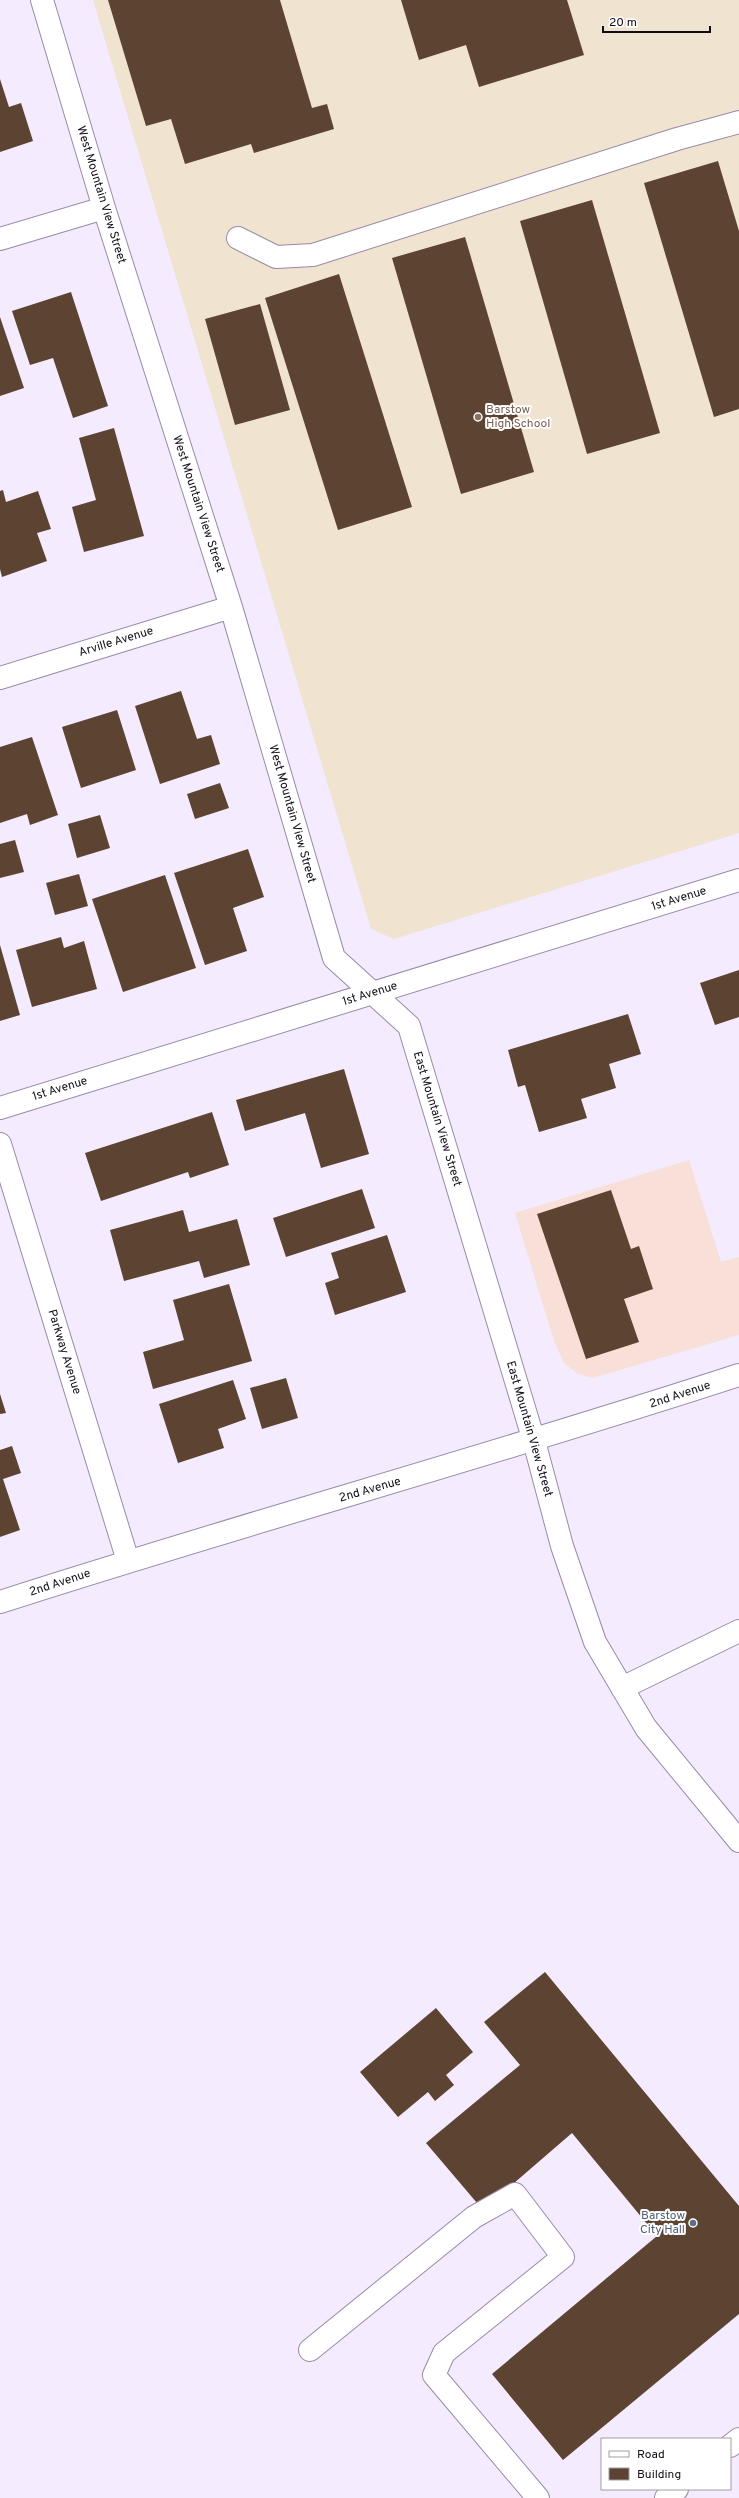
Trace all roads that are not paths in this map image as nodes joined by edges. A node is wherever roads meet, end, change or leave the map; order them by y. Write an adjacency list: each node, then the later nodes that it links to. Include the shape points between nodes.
1 (42, 0): 3 (street, West Mountain View Street)
2 (739, 122): 4 (street, via 677,139 313,255 276,257)
3 (104, 208): 5 (street); 6 (street, West Mountain View Street)
4 (238, 238)
5 (0, 240)
6 (231, 607): 7 (street, Arville Avenue); 9 (street, West Mountain View Street, via 334,958)
7 (0, 678)
8 (739, 880): 9 (street, 1st Avenue)
9 (374, 993): 10 (street, 1st Avenue); 13 (street, East Mountain View Street, via 409,1026)
10 (0, 1108)
11 (0, 1144): 14 (street, Parkway Avenue)
12 (739, 1375): 13 (street, 2nd Avenue)
13 (534, 1442): 14 (street, 2nd Avenue); 17 (street, East Mountain View Street, via 562,1546 595,1642)
14 (128, 1561): 15 (street, 2nd Avenue)
15 (0, 1602)
16 (739, 1631): 17 (street)
17 (622, 1688): 18 (street, East Mountain View Street, via 646,1728)
18 (739, 1841)
19 (310, 2350): 23 (street, via 474,2217 514,2194 563,2257 444,2353 434,2375)
20 (739, 2439): 21 (street)
21 (731, 2445)
22 (676, 2490): 24 (street)
23 (538, 2498)
24 (666, 2498)

